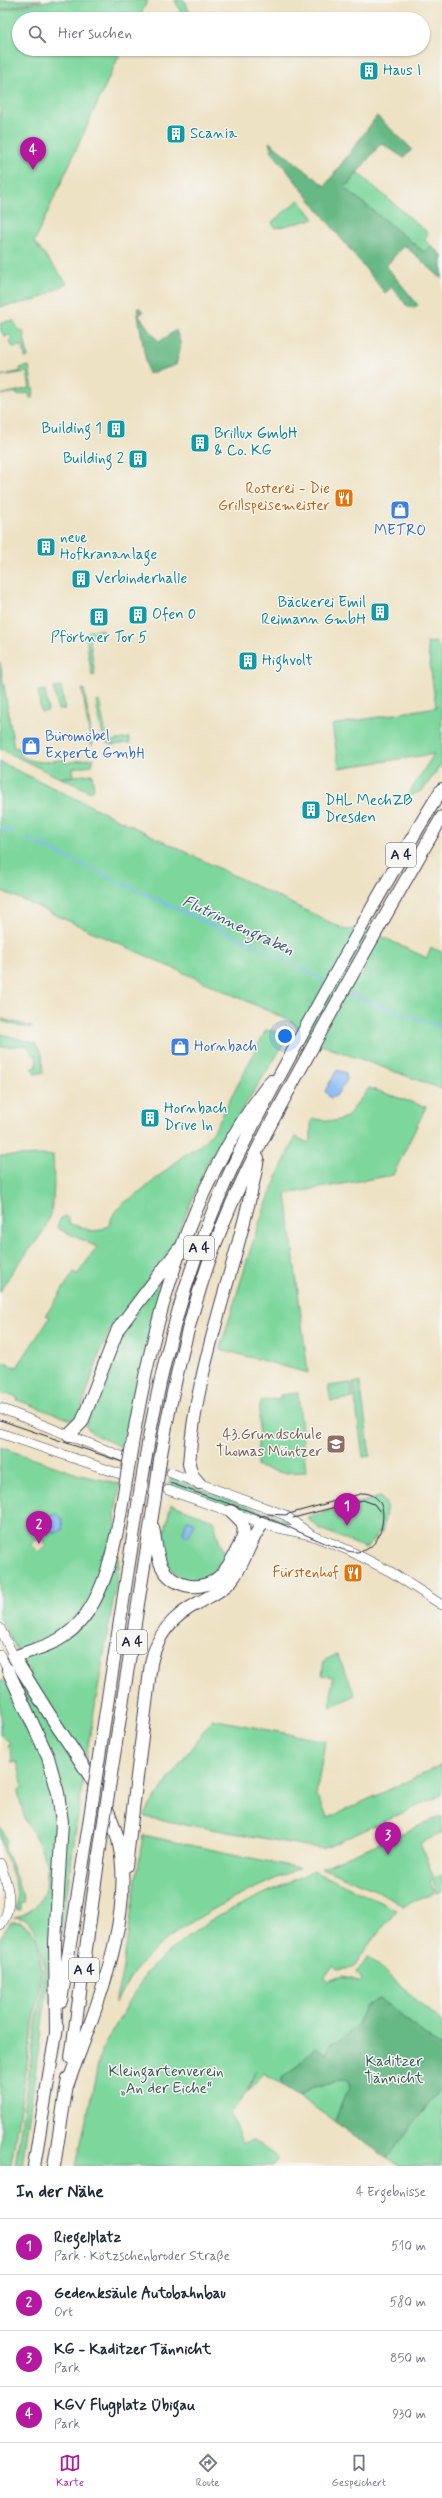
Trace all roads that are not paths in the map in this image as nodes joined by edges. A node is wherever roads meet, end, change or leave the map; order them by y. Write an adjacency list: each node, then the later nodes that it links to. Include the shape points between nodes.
1 (442, 789): 3 (highway, A 4, via 407,844)
2 (442, 817): 4 (highway, A 4, via 376,929)
3 (291, 1055): 5 (highway, via 239,1124 207,1185); 24 (highway, A 4, bridge, via 235,1163 198,1250 169,1343 140,1492)
4 (260, 1146): 12 (highway, via 251,1196 203,1372 189,1464 192,1475); 15 (highway, A 4, bridge, via 224,1223 195,1304 170,1403)
5 (188, 1234): 8 (highway, via 118,1329 82,1422); 9 (highway, via 154,1340)
6 (0, 1408): 8 (main road)
7 (0, 1433): 11 (main road)
8 (69, 1435): 9 (main road)
9 (128, 1454): 20 (highway, bridge, via 125,1487 109,1563 99,1591 86,1615 58,1640)
10 (171, 1473): 12 (main road)
11 (123, 1474)
12 (199, 1483): 17 (main road, via 276,1511 292,1519)
13 (168, 1490): 14 (main road)
14 (231, 1511): 15 (highway, via 240,1519 243,1526 244,1532 239,1545 224,1573 214,1581 198,1586 177,1582 163,1569); 16 (main road)
15 (152, 1516): 25 (highway, A 4, bridge, via 99,1854)
16 (264, 1522): 17 (main road); 22 (highway, via 256,1530 238,1571 230,1581 221,1590 177,1616 165,1628 156,1643 151,1663 125,1880)
17 (311, 1535): 18 (main road, via 374,1562)
18 (442, 1605)
19 (0, 1628): 20 (main road)
20 (4, 1663): 22 (highway, via 83,1765 102,1799 118,1841); 24 (highway, via 48,1757 58,1793 62,1822 55,1943)
21 (0, 1863): 23 (main road, via 10,1899)
22 (121, 1889): 25 (highway, via 109,1960)
23 (0, 1926)
24 (56, 2035): 26 (highway, A 4)
25 (67, 2086): 27 (highway, A 4)
26 (34, 2166)
27 (54, 2166)

